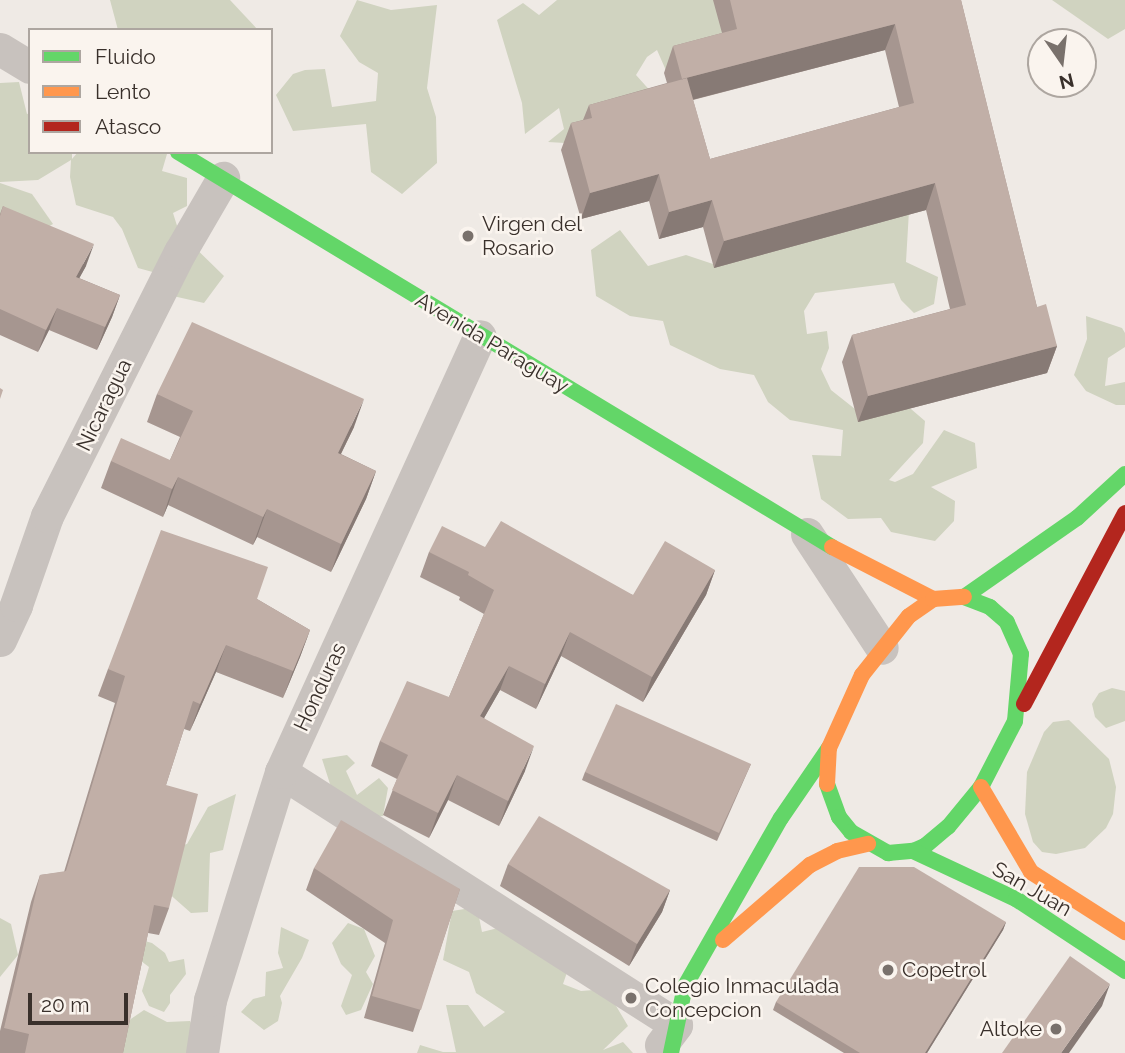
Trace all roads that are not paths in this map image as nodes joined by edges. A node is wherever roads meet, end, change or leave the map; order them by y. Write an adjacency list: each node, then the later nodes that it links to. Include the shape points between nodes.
1 (0, 49): 2 (street)
2 (28, 66)
3 (181, 154): 4 (main road, Avenida Paraguay)
4 (223, 178): 5 (main road, Avenida Paraguay); 11 (street, Nicaragua, via 180,252 47,516)
5 (480, 336): 8 (main road, Avenida Paraguay); 15 (street, Honduras)
6 (1125, 474): 9 (main road, via 1077,518)
7 (1125, 513): 13 (main road)
8 (807, 534): 10 (main road, Avenida Paraguay); 12 (street)
9 (964, 597): 10 (main road); 13 (main road, via 990,607 1007,622 1014,636 1021,654)
10 (933, 599): 12 (main road, via 909,616)
11 (0, 640)
12 (882, 648): 14 (main road, via 862,675)
13 (1014, 721): 16 (main road)
14 (829, 748): 17 (main road, via 826,770 831,800 851,832); 20 (main road, via 781,818)
15 (281, 772): 22 (street); 23 (street, Honduras, via 209,1000)
16 (981, 787): 18 (main road, via 937,837); 19 (main road, San Juan, via 1031,872)
17 (869, 844): 18 (main road, via 888,853); 20 (main road, via 837,851 810,865)
18 (913, 851): 21 (main road, San Juan, via 1016,899)
19 (1125, 932)
20 (702, 957): 22 (main road, via 685,986)
21 (1125, 971)
22 (673, 1039): 24 (street)
23 (202, 1053)
24 (656, 1053)

